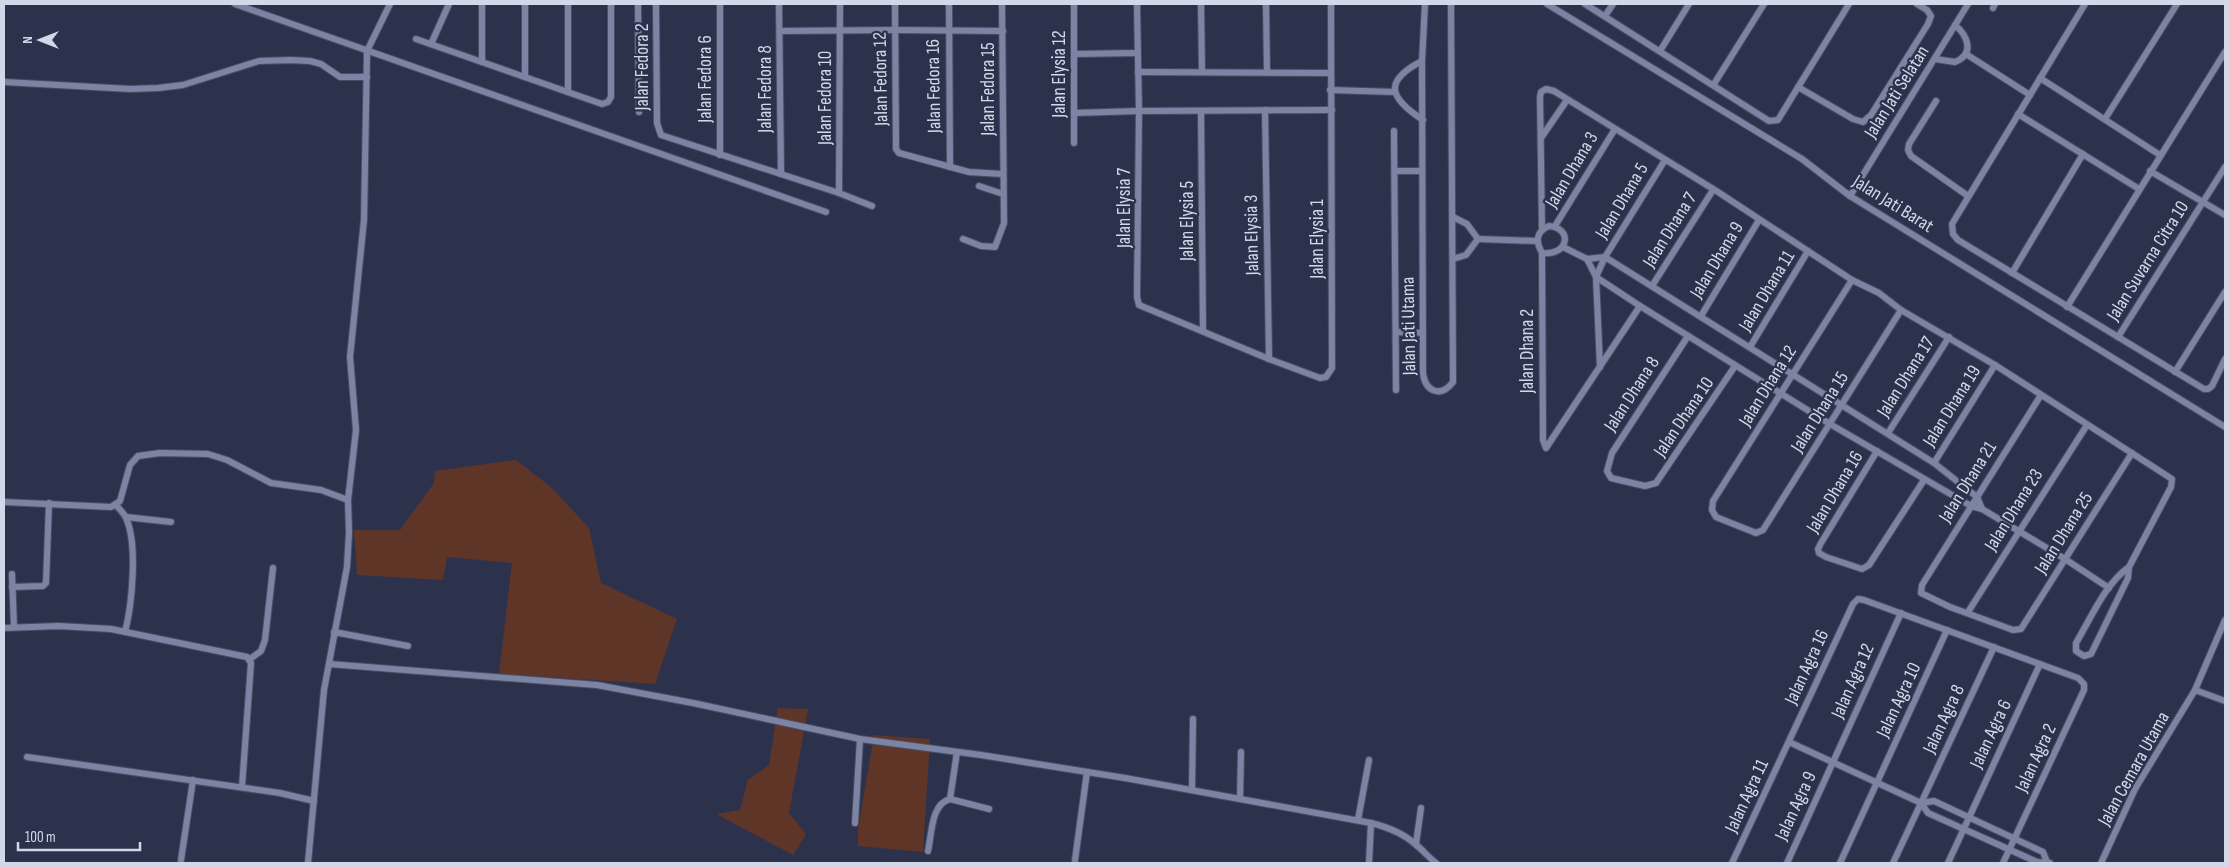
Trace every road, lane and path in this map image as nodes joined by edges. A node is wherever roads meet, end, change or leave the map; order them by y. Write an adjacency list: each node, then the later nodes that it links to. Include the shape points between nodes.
1 (235, 4): 42 (street)
2 (390, 4): 42 (street)
3 (448, 4): 41 (street)
4 (482, 4): 50 (street)
5 (525, 4): 56 (street)
6 (568, 4): 62 (street)
7 (611, 4): 62 (street, via 611,97 602,104)
8 (638, 4): 71 (street)
9 (656, 4): 81 (street, Jalan Fedora 2, via 657,130 669,139)
10 (720, 4): 81 (street, Jalan Fedora 6)
11 (779, 4): 38 (street, Jalan Fedora 8)
12 (840, 4): 35 (street, Jalan Fedora 10)
13 (895, 4): 36 (street, Jalan Fedora 12)
14 (949, 4): 37 (street, Jalan Fedora 16)
15 (1002, 4): 39 (street, Jalan Fedora 15)
16 (1074, 4): 46 (street, Jalan Elysia 12)
17 (1137, 4): 44 (street, Jalan Elysia 7)
18 (1201, 4): 52 (street)
19 (1266, 4): 53 (street)
20 (1331, 4): 54 (street, Jalan Elysia 1)
21 (1425, 4): 49 (street, Jalan Jati Utama)
22 (1547, 4): 96 (street, Jalan Jati Barat, via 1802,159)
23 (1585, 4): 33 (street)
24 (1613, 4): 33 (street)
25 (1689, 4): 43 (street)
26 (1764, 4): 59 (street)
27 (1849, 4): 60 (street)
28 (1917, 4): 60 (street, via 1931,16 1928,24 1872,114 1863,122)
29 (1968, 4): 34 (street, Jalan Jati Selatan)
30 (2085, 4): 57 (street)
31 (2178, 4): 74 (street)
32 (1451, 7): 102 (street, Jalan Jati Utama)
33 (1605, 16): 43 (street)
34 (1955, 25): 47 (street, via 1967,39 1969,47); 48 (street, Jalan Jati Selatan)
35 (840, 30): 36 (street); 38 (street); 94 (street, Jalan Fedora 10)
36 (895, 30): 37 (street); 84 (street, Jalan Fedora 12, via 896,149 899,153)
37 (949, 31): 39 (street); 84 (street, Jalan Fedora 16)
38 (780, 32): 89 (street, Jalan Fedora 8)
39 (1003, 32): 90 (street, Jalan Fedora 15)
40 (416, 39): 41 (street)
41 (431, 44): 50 (street)
42 (367, 51): 55 (street); 100 (street)
43 (1660, 51): 59 (street)
44 (1137, 52): 46 (street); 51 (street, Jalan Elysia 7)
45 (2225, 52): 82 (street)
46 (1074, 54): 72 (street, Jalan Elysia 12)
47 (1966, 54): 48 (street, via 1955,62); 64 (street)
48 (1935, 59): 96 (street, Jalan Jati Selatan)
49 (1422, 61): 63 (street, via 1401,76); 75 (street, Jalan Jati Utama)
50 (482, 62): 56 (street)
51 (1138, 72): 52 (street); 69 (street, Jalan Elysia 7)
52 (1202, 72): 53 (street)
53 (1267, 72): 54 (street)
54 (1331, 73): 61 (street, Jalan Elysia 1)
55 (367, 77): 58 (street, via 340,77 310,60 259,60 184,85 158,88); 152 (street, via 364,220 350,357 356,430)
56 (525, 77): 62 (street)
57 (2040, 78): 64 (street); 74 (street)
58 (4, 82)
59 (1714, 84): 60 (street, via 1769,121 1778,120)
60 (1798, 87)
61 (1330, 90): 63 (street); 68 (street, Jalan Elysia 1)
62 (568, 92)
63 (1395, 92): 75 (street, via 1404,108)
64 (2030, 95): 73 (street)
65 (1567, 100): 76 (street); 78 (street); 78 (street, via 1554,91 1546,89 1541,92)
66 (1936, 101): 97 (street, via 1908,150 1911,156)
67 (1265, 110): 68 (street); 70 (street); 132 (street, Jalan Elysia 3)
68 (1332, 110): 132 (street, Jalan Elysia 1, via 1332,368 1326,377 1320,378)
69 (1139, 111): 70 (street); 72 (street); 124 (street, Jalan Elysia 7, via 1139,305)
70 (1201, 111): 124 (street, Jalan Elysia 5)
71 (639, 112)
72 (1074, 113): 79 (street, Jalan Elysia 12)
73 (2018, 114): 80 (street); 97 (street)
74 (2105, 119): 82 (street)
75 (1423, 120): 87 (street, Jalan Jati Utama)
76 (1614, 129): 83 (street); 104 (street, Jalan Dhana 3)
77 (1394, 131): 86 (street)
78 (1541, 139): 105 (street)
79 (1074, 143)
80 (2083, 154): 92 (street); 115 (street)
81 (720, 155): 89 (street)
82 (2160, 155): 88 (street)
83 (1665, 160): 93 (street); 112 (street, Jalan Dhana 5)
84 (950, 167): 90 (street, via 981,174)
85 (2225, 167): 98 (street, Jalan Suvarna Citra 10)
86 (1395, 171): 87 (street); 125 (street)
87 (1422, 171): 126 (street, Jalan Jati Utama)
88 (2150, 171): 92 (street); 98 (street)
89 (781, 174): 94 (street)
90 (1002, 174): 95 (street, Jalan Fedora 15)
91 (978, 186): 95 (street)
92 (2139, 189): 121 (street)
93 (1713, 190): 103 (street); 118 (street, Jalan Dhana 7)
94 (839, 193): 99 (street)
95 (1003, 194): 107 (street, Jalan Fedora 15, via 1004,223 995,247)
96 (1850, 196): 144 (street, Jalan Jati Barat)
97 (1968, 196): 115 (street, via 1952,224 1953,234)
98 (2204, 201): 101 (street); 129 (street, Jalan Suvarna Citra 10)
99 (872, 206)
100 (826, 212)
101 (2225, 215)
102 (1453, 218): 106 (street, via 1467,224); 113 (street, Jalan Jati Utama)
103 (1759, 220): 110 (street); 123 (street, Jalan Dhana 9)
104 (1556, 226): 105 (street); 109 (street, via 1565,239)
105 (1542, 229): 108 (street)
106 (1478, 238): 108 (street); 113 (street, via 1466,255)
107 (963, 239)
108 (1537, 241): 111 (street)
109 (1563, 247): 111 (street, via 1557,253); 114 (street)
110 (1808, 251): 117 (street); 130 (street, Jalan Dhana 11)
111 (1542, 253): 135 (street, Jalan Dhana 2, via 1542,402 1546,448)
112 (1605, 257): 114 (street); 116 (street, Jalan Dhana 5); 118 (street)
113 (1453, 259): 126 (street, Jalan Jati Utama, via 1453,382 1449,388 1439,391 1425,384)
114 (1587, 259): 116 (street)
115 (2012, 273): 121 (street)
116 (1596, 277): 120 (street); 135 (street)
117 (1852, 280): 122 (street, via 1879,293); 137 (street, Jalan Dhana 12)
118 (1652, 286): 123 (street)
119 (2225, 292): 136 (street)
120 (1640, 306): 127 (street); 135 (street)
121 (2067, 307): 129 (street)
122 (1901, 310): 128 (street); 141 (street, Jalan Dhana 15)
123 (1701, 316): 130 (street)
124 (1203, 331): 132 (street)
125 (1396, 332): 126 (street); 138 (street)
126 (1423, 333)
127 (1688, 336): 134 (street); 150 (street, Jalan Dhana 8, via 1612,453 1607,471 1611,478 1645,486)
128 (1949, 337): 133 (street); 145 (street, Jalan Dhana 17)
129 (2118, 337): 136 (street)
130 (1750, 347): 137 (street)
131 (2225, 359): 136 (street, via 2208,389)
132 (1269, 360)
133 (1995, 365): 140 (street); 148 (street, Jalan Dhana 19)
134 (1736, 366): 139 (street); 150 (street, Jalan Dhana 10)
135 (1600, 368)
136 (2175, 372)
137 (1793, 374): 139 (street, Jalan Dhana 12); 141 (street)
138 (1396, 390)
139 (1781, 393): 142 (street); 160 (street, Jalan Dhana 12, via 1714,501 1712,510 1716,517 1746,529)
140 (2040, 395): 143 (street); 151 (street, Jalan Dhana 21)
141 (1842, 404): 142 (street, Jalan Dhana 15); 145 (street)
142 (1830, 424): 146 (street); 160 (street, Jalan Dhana 15)
143 (2087, 425): 147 (street); 161 (street, Jalan Dhana 23)
144 (2225, 427)
145 (1888, 433): 148 (street)
146 (1877, 450): 149 (street); 149 (street, Jalan Dhana 16, via 1818,549 1826,557 1862,569 1870,565)
147 (2132, 453): 162 (street, Jalan Dhana 25); 163 (street, via 2172,479 2171,487)
148 (1934, 463): 151 (street)
149 (1924, 480): 156 (street)
150 (1656, 483)
151 (1977, 497): 156 (street, Jalan Dhana 21); 157 (street)
152 (348, 500): 155 (street, via 321,490 271,483 208,454 160,453 134,459 123,495); 175 (street, via 346,567)
153 (4, 502): 154 (street)
154 (49, 503): 155 (street, via 93,507); 166 (street, via 46,583 43,586)
155 (116, 505): 158 (street)
156 (1971, 506): 157 (street); 168 (street, Jalan Dhana 21, via 1922,586 1922,593 1927,597)
157 (1982, 509): 161 (street)
158 (126, 517): 159 (street); 174 (street, via 133,586)
159 (171, 522)
160 (1764, 530)
161 (2019, 531): 162 (street); 168 (street, Jalan Dhana 23)
162 (2065, 559): 167 (street); 168 (street, Jalan Dhana 25, via 2021,629 2013,630)
163 (2129, 567): 167 (street); 167 (street, via 2128,578 2091,654 2084,656 2075,648)
164 (273, 568): 178 (street, via 265,640 261,651)
165 (12, 574): 166 (street)
166 (12, 586): 172 (street)
167 (2109, 588)
168 (1968, 612)
169 (1900, 613): 173 (street); 185 (street, Jalan Agra 16, via 1864,600 1858,599 1853,604); 190 (street, Jalan Agra 12)
170 (2225, 620): 181 (street, Jalan Cemara Utama)
171 (4, 628): 172 (street)
172 (14, 628): 174 (street, via 59,626)
173 (1947, 630): 177 (street); 193 (street, Jalan Agra 10)
174 (125, 632): 178 (street)
175 (334, 632): 176 (street); 179 (street)
176 (408, 646)
177 (1994, 647): 180 (street); 199 (street, Jalan Agra 8)
178 (250, 659): 194 (street)
179 (329, 664): 184 (street, via 597,685 693,702); 198 (street)
180 (2040, 664): 202 (street, Jalan Agra 6); 207 (street, Jalan Agra 2, via 2078,678 2084,684 2084,690)
181 (2195, 690): 182 (street); 223 (street, Jalan Cemara Utama, via 2135,789)
182 (2225, 701)
183 (1192, 719): 195 (street)
184 (860, 739): 186 (street); 204 (street)
185 (1789, 742): 190 (street); 216 (street, Jalan Agra 11)
186 (957, 752): 191 (street); 196 (street)
187 (1242, 752): 197 (street)
188 (27, 757): 192 (street)
189 (1369, 760): 203 (street)
190 (1833, 762): 193 (street); 217 (street, Jalan Agra 9)
191 (1087, 772): 195 (street); 212 (street)
192 (193, 780): 194 (street); 211 (street)
193 (1877, 782): 199 (street); 218 (street, Jalan Agra 10)
194 (242, 787): 198 (street)
195 (1192, 790): 197 (street)
196 (950, 799): 201 (street); 210 (street, via 938,806)
197 (1240, 799): 203 (street)
198 (314, 801): 213 (street)
199 (1921, 803): 202 (street, via 1934,801); 206 (street, via 1928,814); 219 (street, Jalan Agra 8)
200 (1421, 808): 208 (street)
201 (989, 809)
202 (1969, 817): 206 (street, Jalan Agra 6); 207 (street)
203 (1358, 820): 205 (street)
204 (855, 823)
205 (1371, 823): 208 (street); 214 (street)
206 (1964, 830): 209 (street); 220 (street, Jalan Agra 6)
207 (2014, 838): 209 (street, Jalan Agra 2); 222 (street, via 2043,852)
208 (1416, 844): 215 (street)
209 (2009, 850): 221 (street, Jalan Agra 2); 222 (street, via 2037,862)
210 (928, 851)
211 (181, 860)
212 (1075, 860)
213 (308, 863)
214 (1368, 863)
215 (1436, 863)
216 (1732, 863)
217 (1786, 863)
218 (1840, 863)
219 (1893, 863)
220 (1948, 863)
221 (2003, 863)
222 (2049, 863)
223 (2101, 863)

